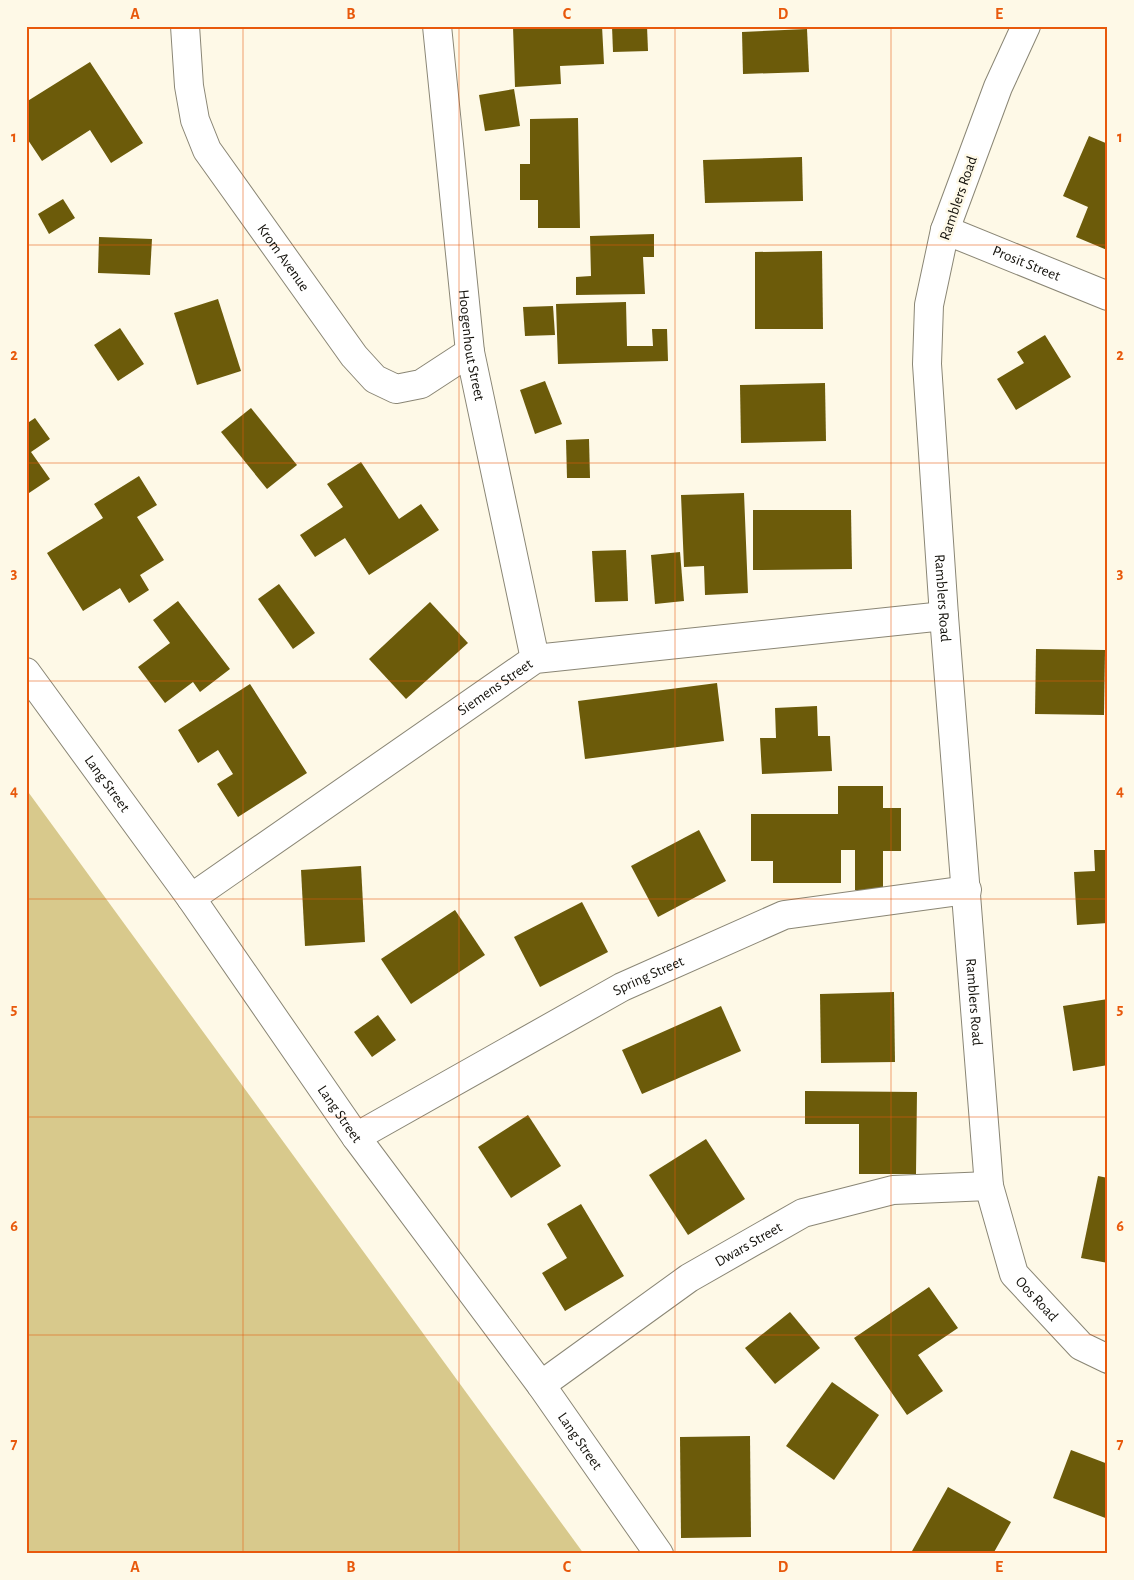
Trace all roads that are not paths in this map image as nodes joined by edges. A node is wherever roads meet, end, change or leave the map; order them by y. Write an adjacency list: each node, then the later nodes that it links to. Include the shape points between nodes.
1 (185, 26): 6 (street, Krom Avenue, via 195,120 207,150 354,356 375,378 396,389 421,384)
2 (437, 26): 6 (street, Hoogenhout Street)
3 (1026, 26): 4 (street, Ramblers Road, via 998,87)
4 (945, 230): 5 (street, Prosit Street); 7 (street, Ramblers Road, via 929,305 927,364)
5 (1108, 296)
6 (470, 352): 8 (street, Hoogenhout Street)
7 (944, 616): 8 (street, Siemens Street); 10 (street, Ramblers Road)
8 (535, 659): 11 (street, Siemens Street)
9 (26, 672): 11 (street, Lang Street)
10 (967, 890): 12 (street, Spring Street, via 784,915 622,987); 13 (street, Ramblers Road)
11 (191, 898): 12 (street, Lang Street)
12 (356, 1137): 15 (street, Lang Street)
13 (989, 1186): 14 (street, Oos Road, via 1014,1274 1081,1346); 15 (street, Dwars Street, via 893,1190 803,1213 689,1278)
14 (1108, 1359)
15 (541, 1385): 16 (street, Lang Street)
16 (659, 1554)

